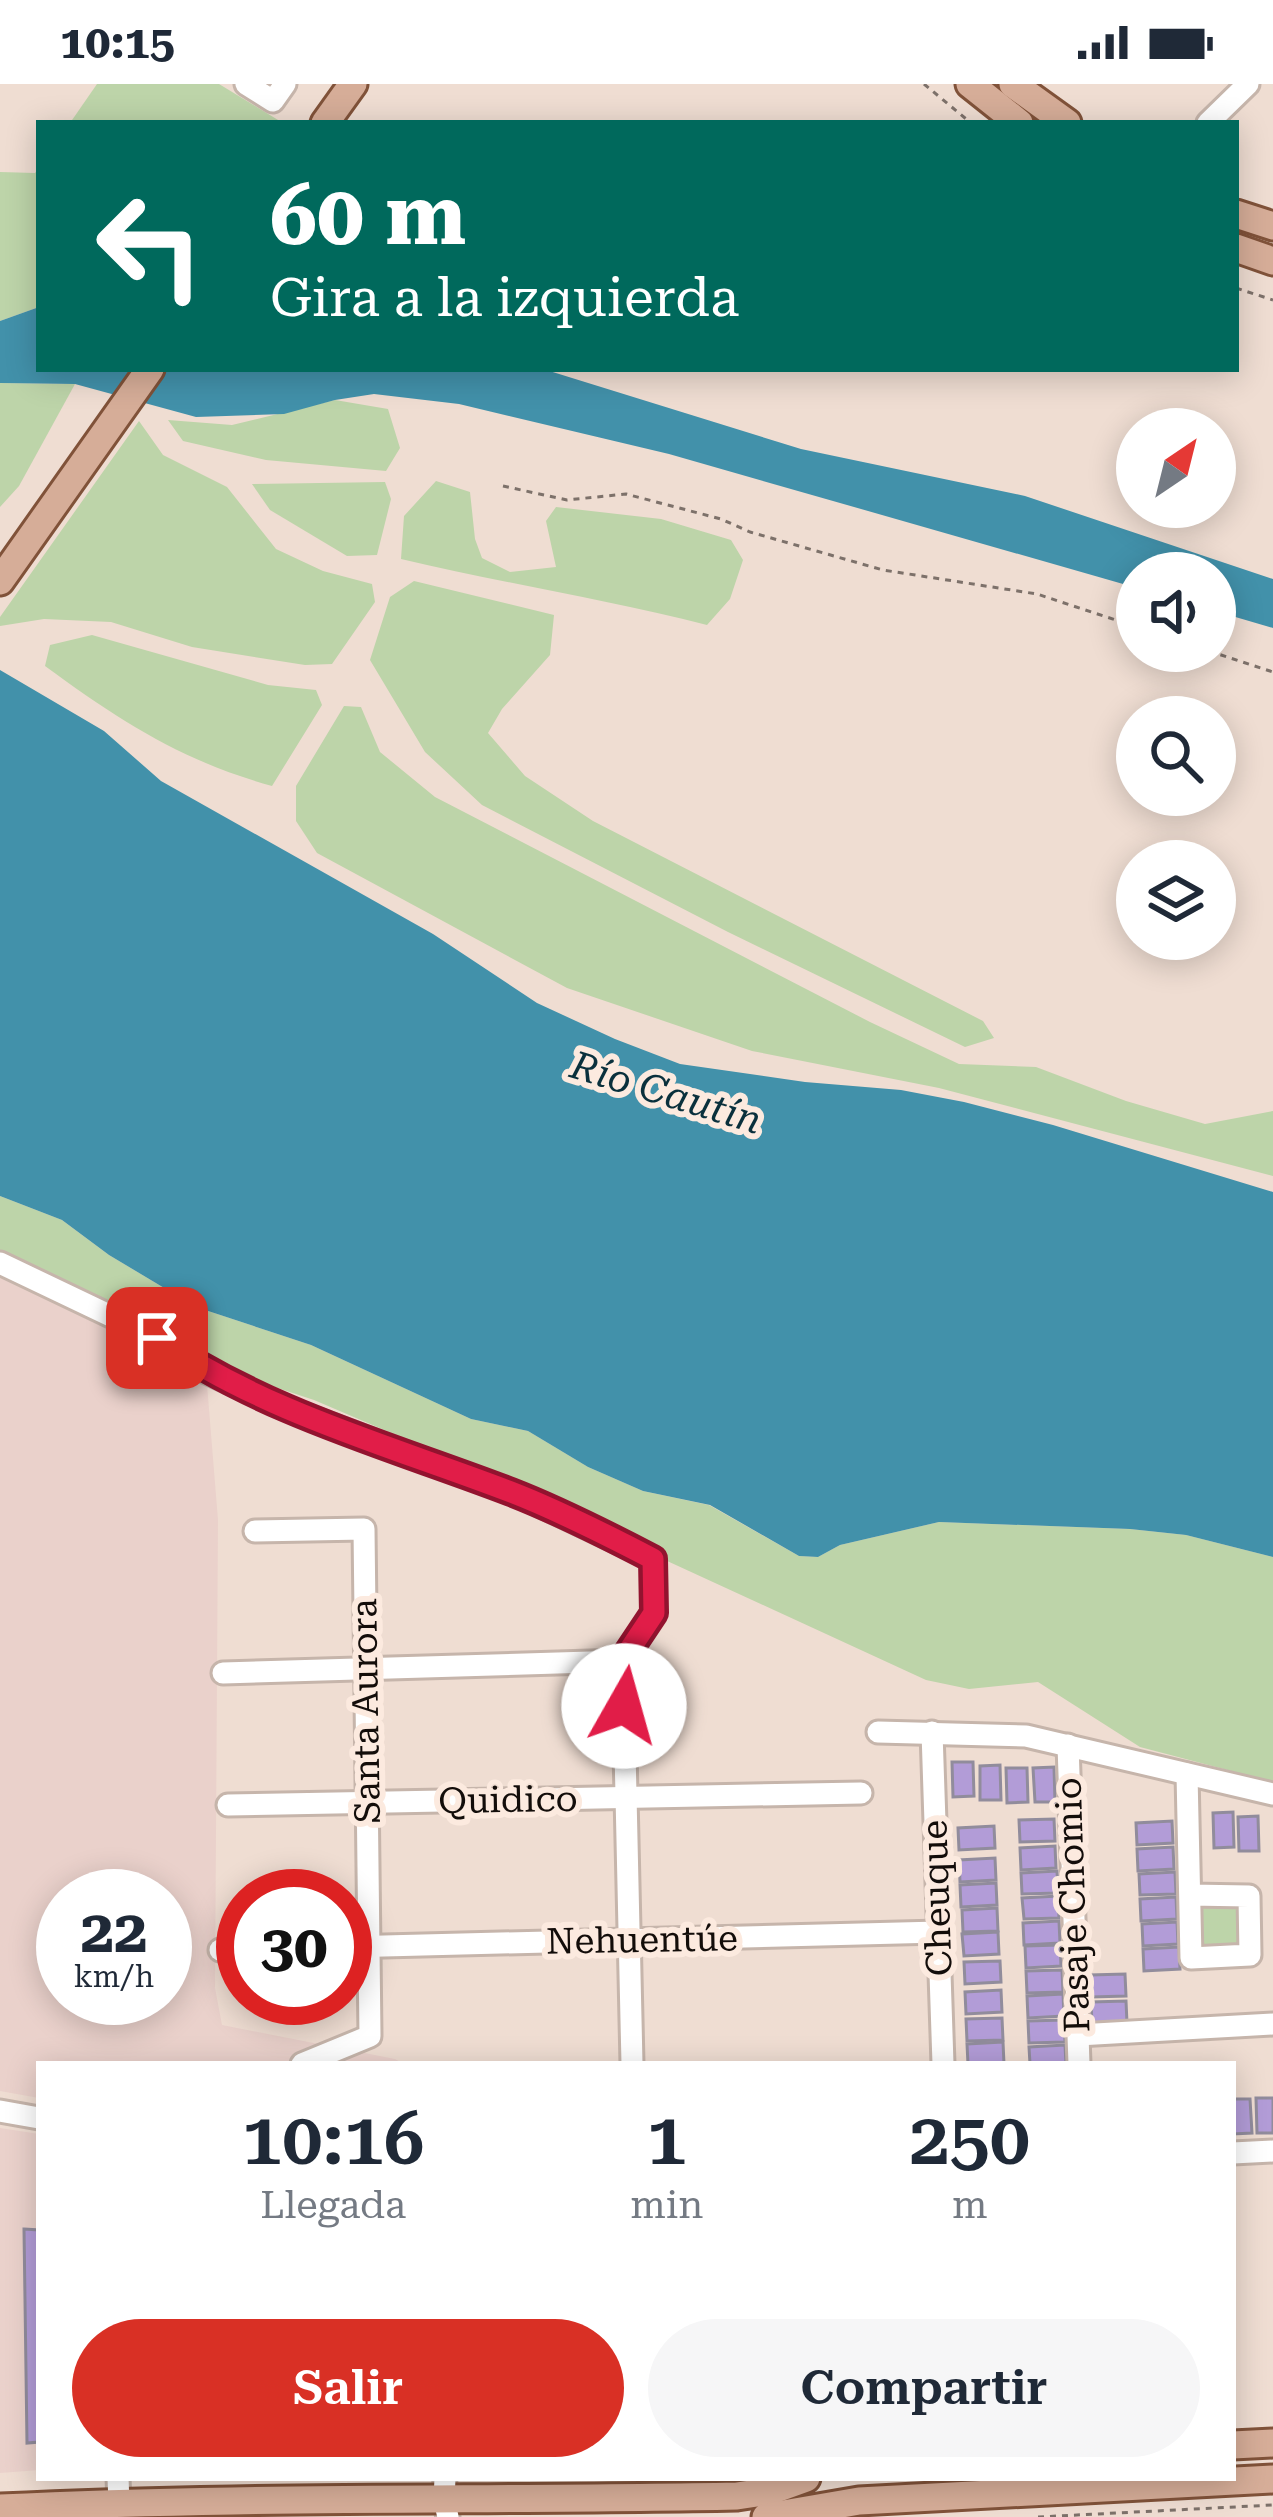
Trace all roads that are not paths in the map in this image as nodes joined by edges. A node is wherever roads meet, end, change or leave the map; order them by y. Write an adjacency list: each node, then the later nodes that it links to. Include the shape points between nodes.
1 (246, 84): 6 (street)
2 (352, 84): 7 (main road)
3 (970, 84): 8 (main road)
4 (1013, 84): 9 (main road)
5 (1248, 84): 10 (street)
6 (279, 93)
7 (327, 120)
8 (1015, 120)
9 (1063, 120)
10 (1211, 120)
11 (1239, 215): 12 (main road)
12 (1273, 226)
13 (1239, 249): 14 (main road)
14 (1273, 261)
15 (148, 372): 16 (main road)
16 (0, 580)
17 (0, 1263): 19 (street, via 157,1338 224,1381 514,1493 653,1559 654,1613)
18 (255, 1531): 20 (street, Santa Aurora, via 364,1529)
19 (622, 1661): 20 (street); 28 (street)
20 (366, 1668): 21 (street); 29 (street, Santa Aurora)
21 (223, 1673)
22 (878, 1732): 23 (street)
23 (932, 1732): 24 (street); 33 (street, Cheuque)
24 (1068, 1745): 25 (street); 38 (street, Pasaje Chomio)
25 (1187, 1774): 27 (street); 32 (street)
26 (861, 1793): 28 (street, Quidico)
27 (1273, 1794)
28 (626, 1797): 29 (street, Quidico); 34 (street)
29 (367, 1803): 30 (street, Quidico); 31 (street, Santa Aurora)
30 (228, 1805)
31 (368, 1869)
32 (1190, 1895)
33 (939, 1933): 34 (street, Nehuentúe); 41 (street, Cheuque)
34 (629, 1940): 35 (street, Nehuentúe); 40 (street)
35 (372, 1946)
36 (1273, 2024): 38 (street)
37 (370, 2025): 39 (street, Santa Aurora, via 370,2036)
38 (1078, 2036): 42 (street, Pasaje Chomio)
39 (309, 2061)
40 (632, 2061)
41 (943, 2061)
42 (1078, 2061)
43 (0, 2111): 44 (street)
44 (36, 2117)
45 (1273, 2151): 46 (street)
46 (1236, 2153)
47 (1273, 2443): 48 (main road)
48 (1236, 2445)
49 (1273, 2479): 50 (main road)
50 (1236, 2480)
51 (796, 2481): 54 (main road, via 751,2495)
52 (1194, 2481): 53 (main road)
53 (958, 2487): 60 (main road)
54 (674, 2488): 59 (main road)
55 (118, 2490): 57 (main road); 58 (main road)
56 (446, 2490): 58 (main road, via 397,2500); 59 (main road)
57 (0, 2508)
58 (177, 2508)
59 (582, 2508)
60 (766, 2517)

